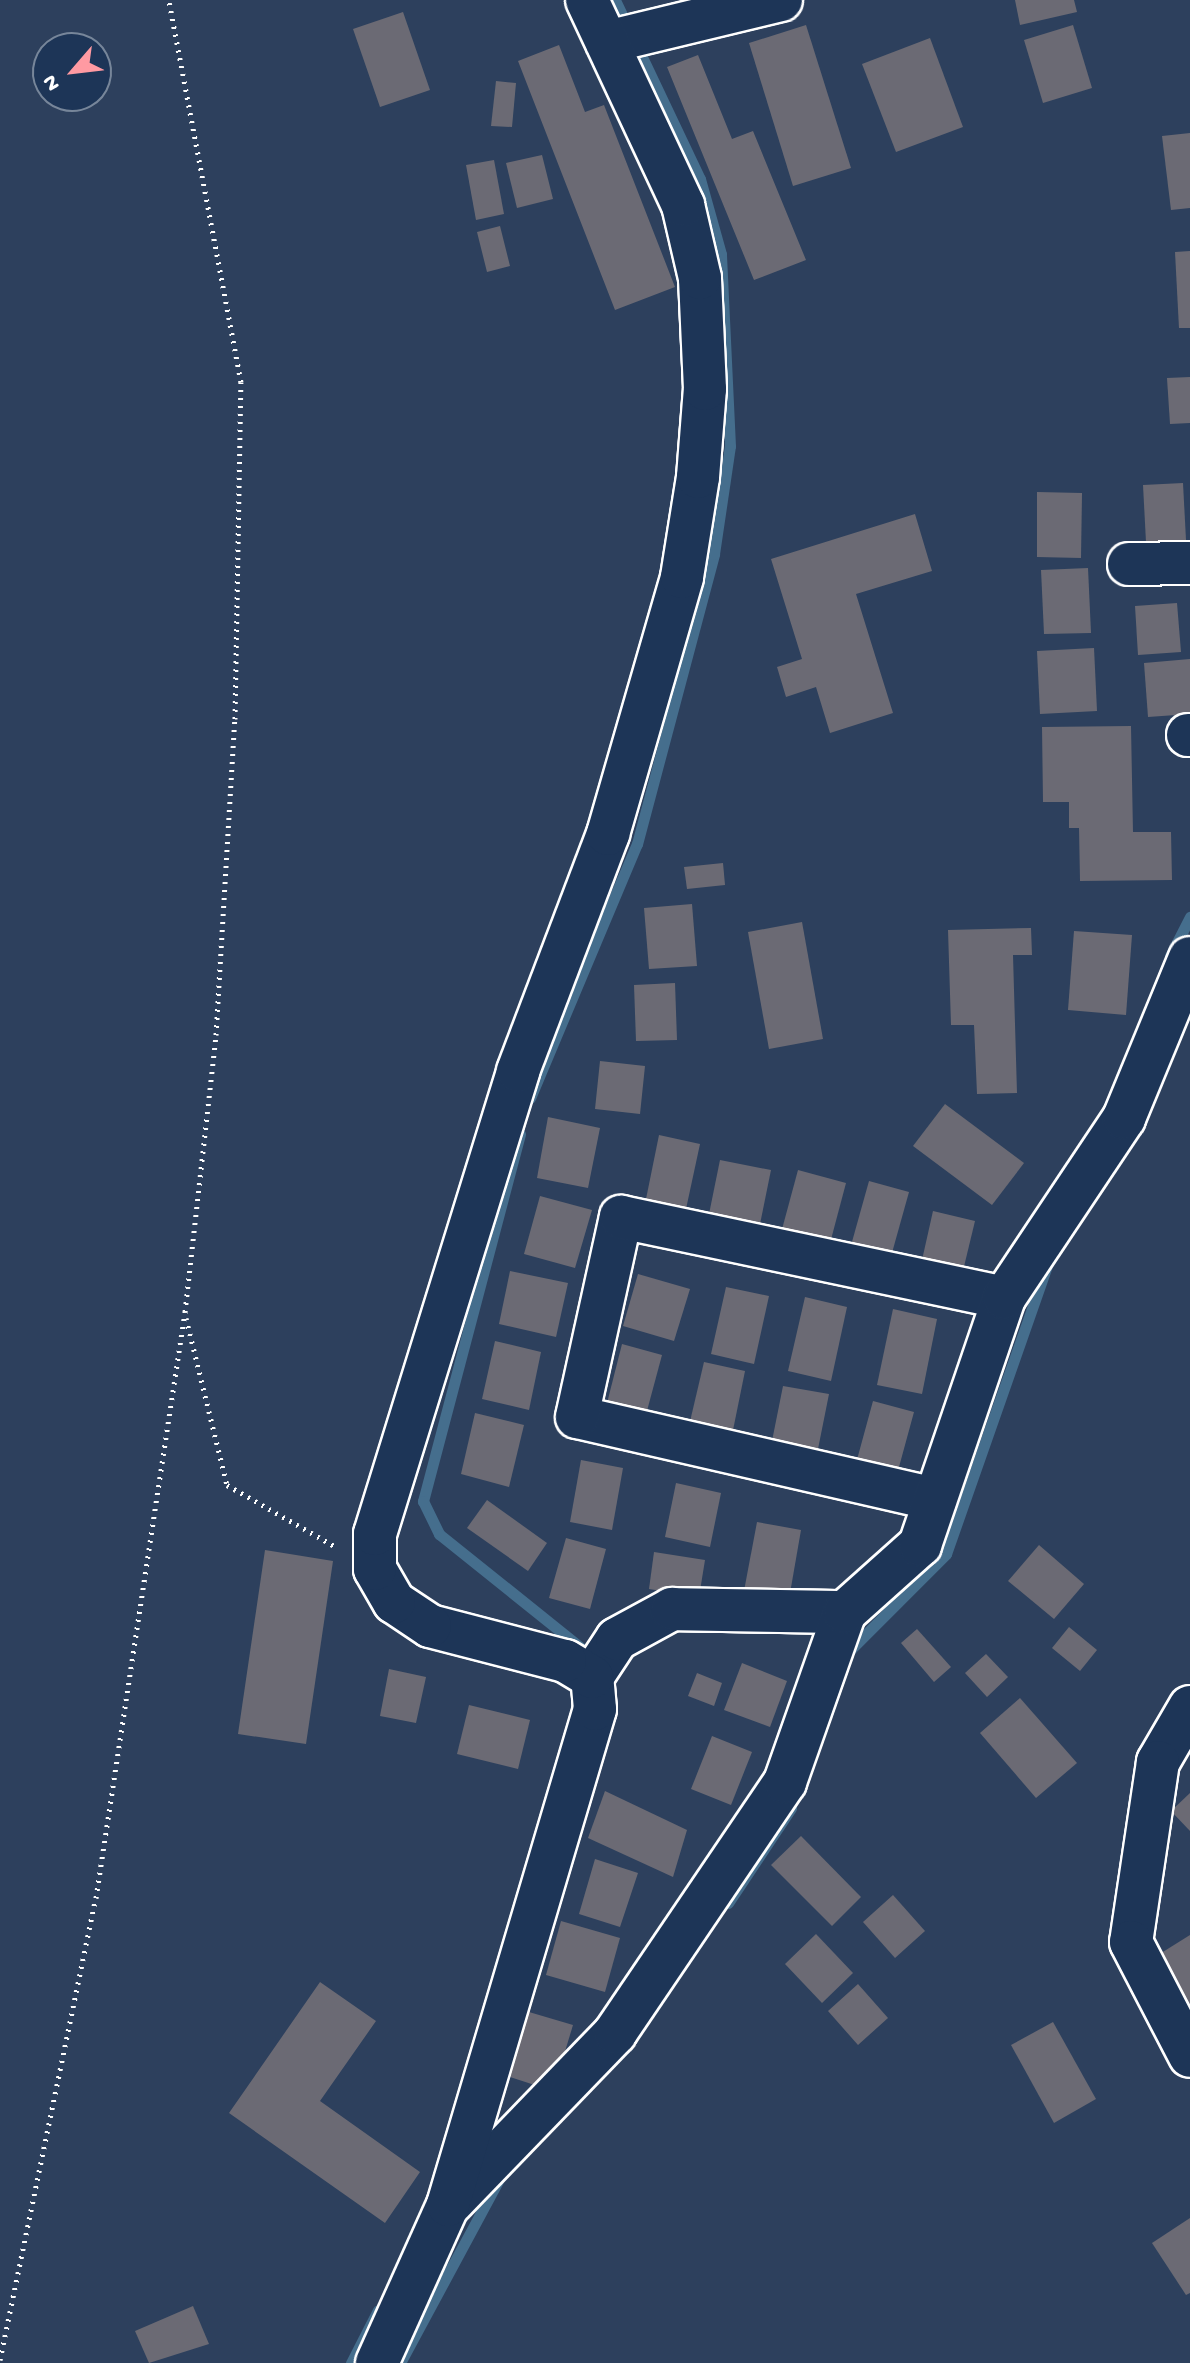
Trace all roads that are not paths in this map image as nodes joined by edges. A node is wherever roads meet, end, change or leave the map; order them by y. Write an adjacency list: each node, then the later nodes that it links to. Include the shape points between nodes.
1 (587, 0): 3 (street)
2 (781, 0): 3 (street)
3 (623, 38): 10 (street, via 683,205 700,278 705,389 682,577 608,834 467,1228 375,1534 375,1569 394,1602 430,1626 565,1661)
4 (1190, 563): 5 (street)
5 (1129, 564)
6 (1190, 958): 7 (street, via 1124,1118)
7 (1004, 1298): 8 (street); 8 (street, via 621,1217 577,1417)
8 (935, 1499): 9 (street, via 920,1545)
9 (845, 1612): 10 (street, via 672,1609 617,1639); 13 (street, via 785,1782 695,1922 615,2033)
10 (592, 1677): 13 (street, via 595,1709)
11 (1190, 1707): 12 (street, via 1158,1762 1131,1942)
12 (1190, 2056)
13 (448, 2205): 14 (street)
14 (377, 2363)

